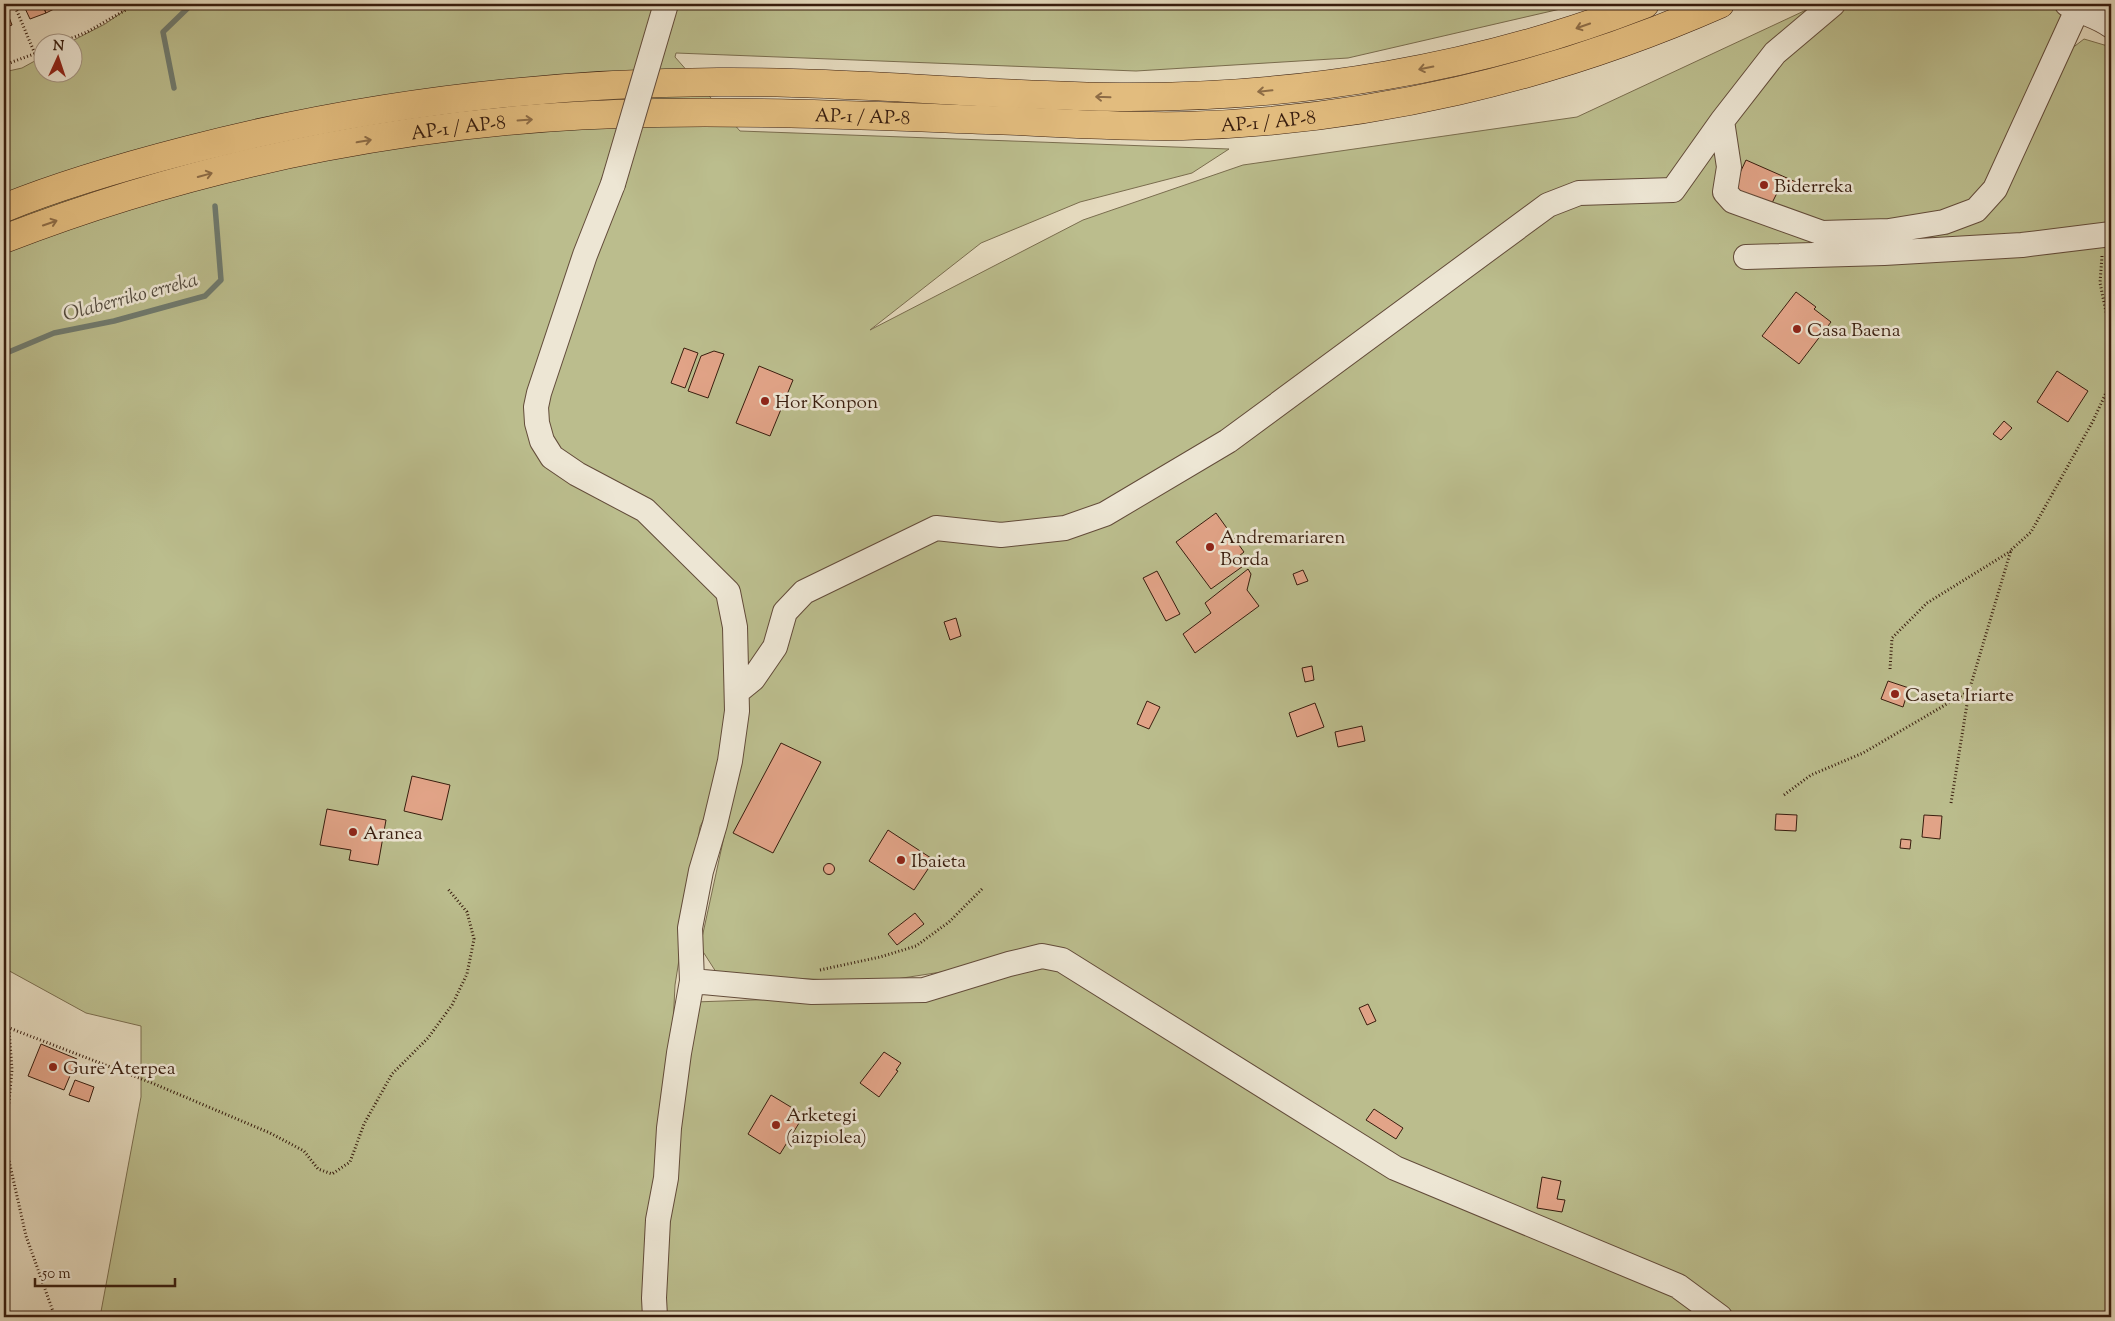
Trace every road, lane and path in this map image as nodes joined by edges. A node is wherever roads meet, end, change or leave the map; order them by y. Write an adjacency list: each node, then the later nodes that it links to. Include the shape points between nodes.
1 (14, 4): 10 (path)
2 (136, 4): 9 (path)
3 (666, 4): 23 (street, bridge, via 613,184 585,255 539,393 537,423 542,441 552,457 645,510 728,592 735,628)
4 (1645, 4): 14 (highway, AP-1 / AP-8, one-way to 14, via 1562,33 1447,63 1366,79 1247,93 1119,97 722,82 578,86 444,100 319,120 223,141 93,177)
5 (1720, 4): 16 (highway, AP-1 / AP-8, one-way to 5, via 93,208 230,169 369,140 510,121 723,112 1184,126 1314,116 1398,103 1508,78 1633,39)
6 (1833, 4): 13 (street, via 1775,53)
7 (2072, 7): 8 (street); 13 (street, via 1995,189 1976,210 1944,222 1889,231 1822,233 1733,201 1725,192 1729,167)
8 (2111, 26)
9 (82, 34)
10 (32, 49)
11 (32, 55): 12 (path)
12 (4, 65)
13 (1722, 121): 23 (street, via 1673,190 1579,193 1548,205 1228,441 1105,514 1065,528 1001,535 936,528 804,592 785,612 775,647 753,679)
14 (4, 208)
15 (2107, 234): 17 (street, via 2013,246 1884,254); 18 (path, via 2100,283)
16 (4, 240)
17 (1746, 256)
18 (2111, 336)
19 (2111, 382): 20 (path, via 2031,532)
20 (2011, 550): 21 (path, via 1927,604 1892,638); 22 (path)
21 (1890, 669)
22 (1969, 691): 24 (path, via 1863,753 1811,775); 25 (path)
23 (737, 692): 28 (street, via 730,761 701,871 690,928)
24 (1784, 795)
25 (1951, 803)
26 (448, 889): 31 (path, via 467,912 474,939 467,974 452,1005 428,1038 392,1074 364,1124 350,1162 332,1174 318,1169 304,1152 270,1134 152,1083)
27 (982, 889): 29 (path, via 949,922 916,946 826,968 806,976)
28 (692, 981): 29 (street); 33 (street, via 679,1053 666,1178 658,1220)
29 (791, 991): 34 (street, via 924,990 1042,956 1062,960 1395,1168 1678,1286)
30 (4, 1026): 31 (path)
31 (9, 1029): 32 (path, via 12,1070 5,1143 26,1236)
32 (55, 1317)
33 (655, 1317)
34 (1720, 1317)

